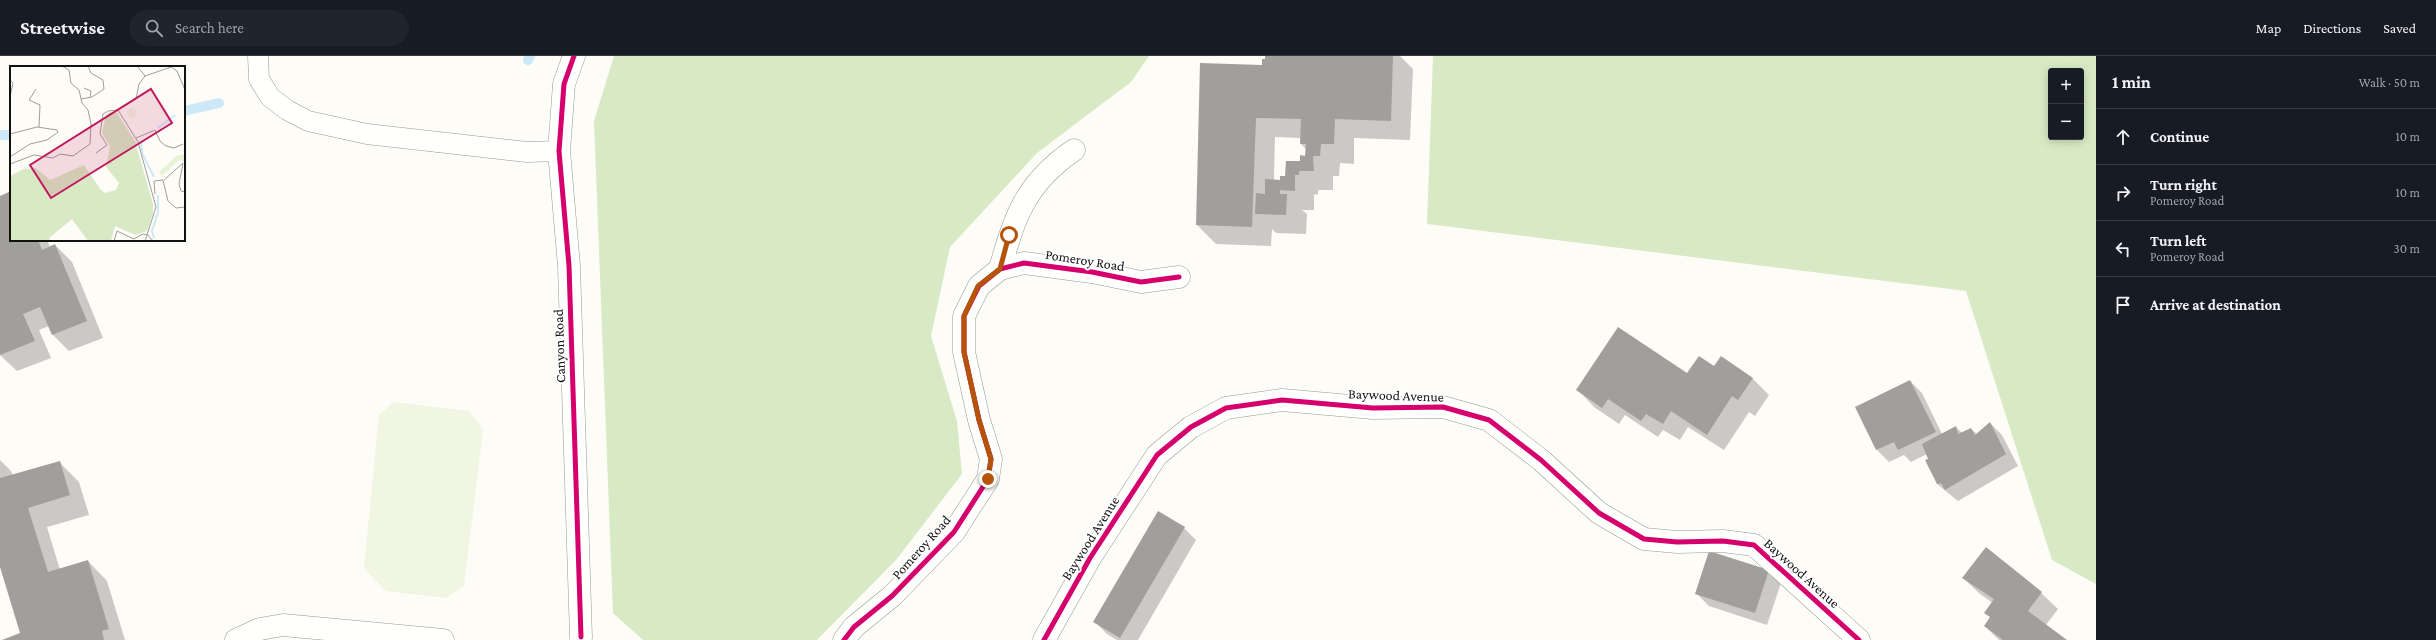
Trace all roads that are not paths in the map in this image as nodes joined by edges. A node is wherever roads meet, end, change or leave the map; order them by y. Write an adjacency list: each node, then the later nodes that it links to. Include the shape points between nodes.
1 (258, 56): 4 (lane, via 259,79 270,97 308,121 367,134 528,152)
2 (574, 56): 4 (street, Canyon Road, via 564,84)
3 (1074, 150): 5 (street, via 1054,164 1030,193 1016,216)
4 (559, 151): 7 (street, Canyon Road, via 568,266)
5 (1000, 269): 6 (street, Pomeroy Road, via 1024,263 1092,272 1141,282); 10 (street, Pomeroy Road, via 978,286 964,316 964,352 979,420 991,459 988,479 954,532 892,596 854,627)
6 (1179, 277)
7 (582, 639)
8 (236, 640): 9 (street, via 260,629 282,625)
9 (442, 640)
10 (844, 640)
11 (1044, 640): 12 (street, Baywood Avenue, via 1090,558 1157,454 1191,428 1226,408 1282,400 1373,408 1443,407 1489,420 1542,460 1599,513 1644,539 1677,542 1723,541 1754,545)
12 (1859, 640)

